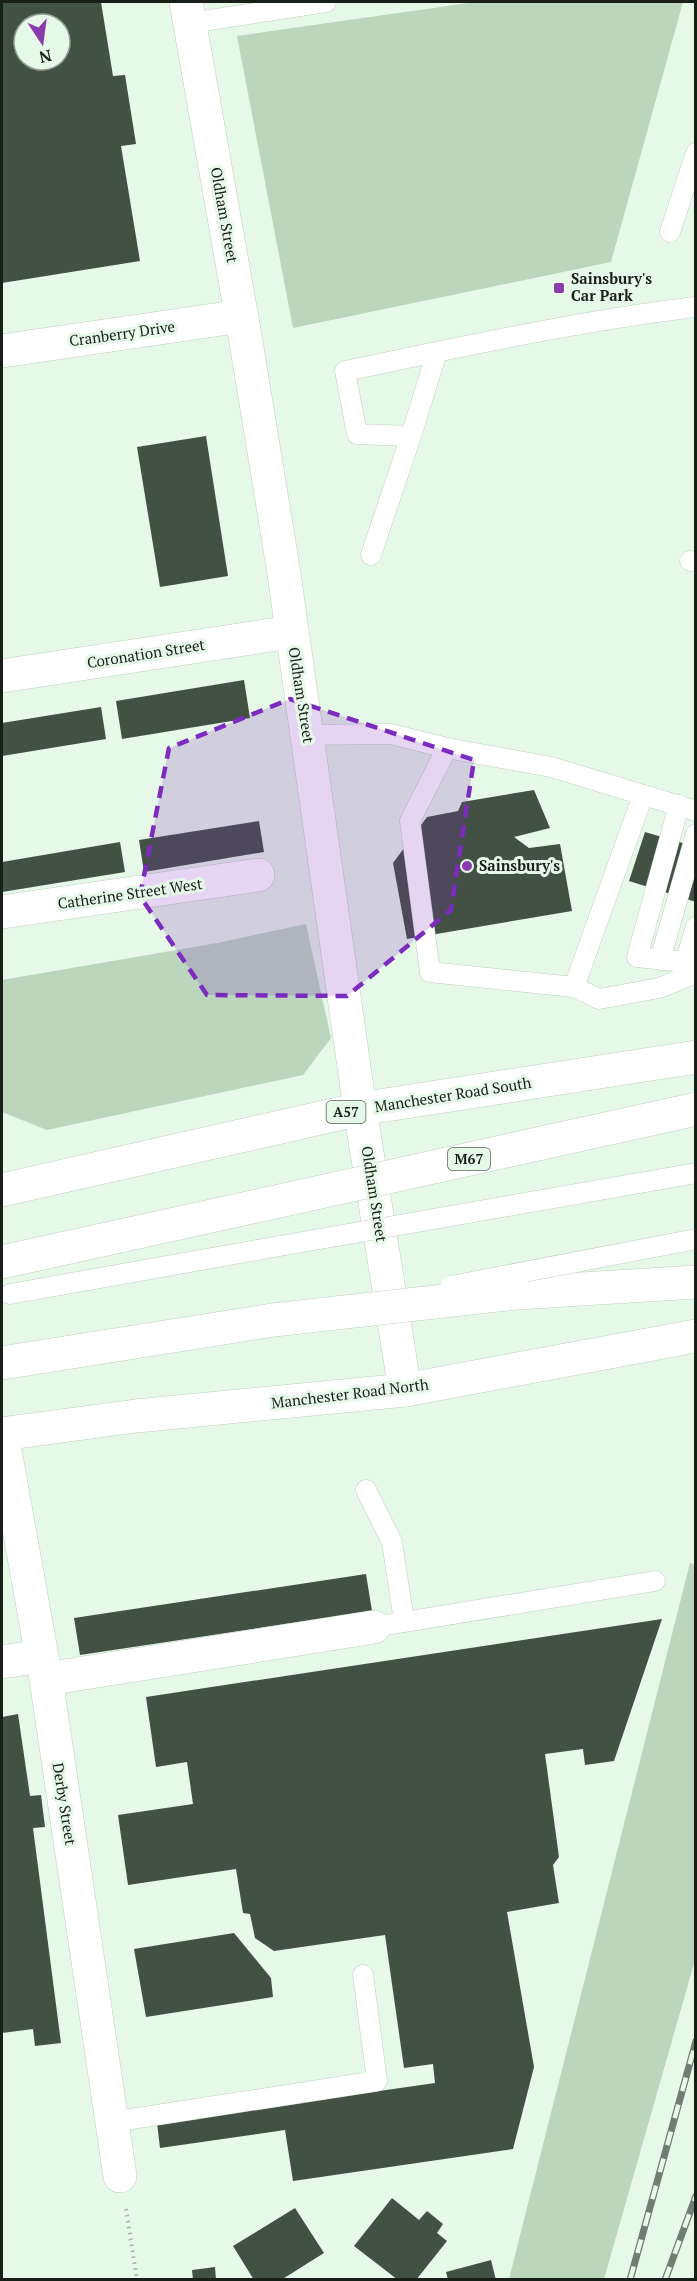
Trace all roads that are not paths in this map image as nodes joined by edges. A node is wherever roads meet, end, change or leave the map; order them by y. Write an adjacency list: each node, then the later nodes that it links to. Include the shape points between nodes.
1 (326, 2): 2 (lane)
2 (188, 12): 6 (main road, Oldham Street)
3 (696, 153): 4 (lane)
4 (670, 232)
5 (696, 307): 8 (lane)
6 (242, 316): 7 (main road, Cranberry Drive); 11 (main road, Oldham Street)
7 (2, 351)
8 (437, 352): 9 (lane); 9 (lane, via 345,371 357,434)
9 (411, 436): 10 (lane)
10 (371, 555)
11 (291, 632): 12 (main road, Coronation Street); 13 (main road, Oldham Street)
12 (2, 676)
13 (307, 735): 14 (lane, via 391,734); 25 (main road, Oldham Street)
14 (447, 748): 15 (lane, via 551,767); 23 (lane, via 410,821 430,972)
15 (643, 795): 16 (lane); 23 (lane)
16 (687, 808): 21 (lane, via 637,957)
17 (696, 834): 21 (lane)
18 (258, 875): 19 (main road, Catherine Street West)
19 (2, 912)
20 (696, 927): 22 (lane)
21 (660, 960): 22 (lane)
22 (692, 965): 23 (lane, via 659,988 599,999)
23 (574, 987)
24 (696, 1057): 25 (main road, Manchester Road South / A57)
25 (360, 1109): 28 (main road, Manchester Road South / A57); 36 (main road, Oldham Street)
26 (696, 1109): 30 (main road, M67, bridge)
27 (696, 1173): 32 (lane, bridge)
28 (2, 1190)
29 (696, 1239): 33 (lane, bridge)
30 (2, 1262)
31 (696, 1282): 33 (main road, bridge, via 516,1293)
32 (10, 1294)
33 (273, 1320): 35 (main road)
34 (696, 1336): 36 (main road, Manchester Road North)
35 (2, 1363)
36 (405, 1390): 37 (main road, Manchester Road North, via 136,1416)
37 (2, 1434): 42 (main road, Derby Street)
38 (366, 1490): 40 (lane, via 393,1542)
39 (655, 1581): 40 (lane)
40 (389, 1624): 42 (main road)
41 (2, 1662): 42 (main road)
42 (43, 1667): 44 (main road, Derby Street)
43 (363, 1975): 44 (lane, via 377,2081)
44 (112, 2122): 45 (main road, Derby Street)
45 (120, 2176)

